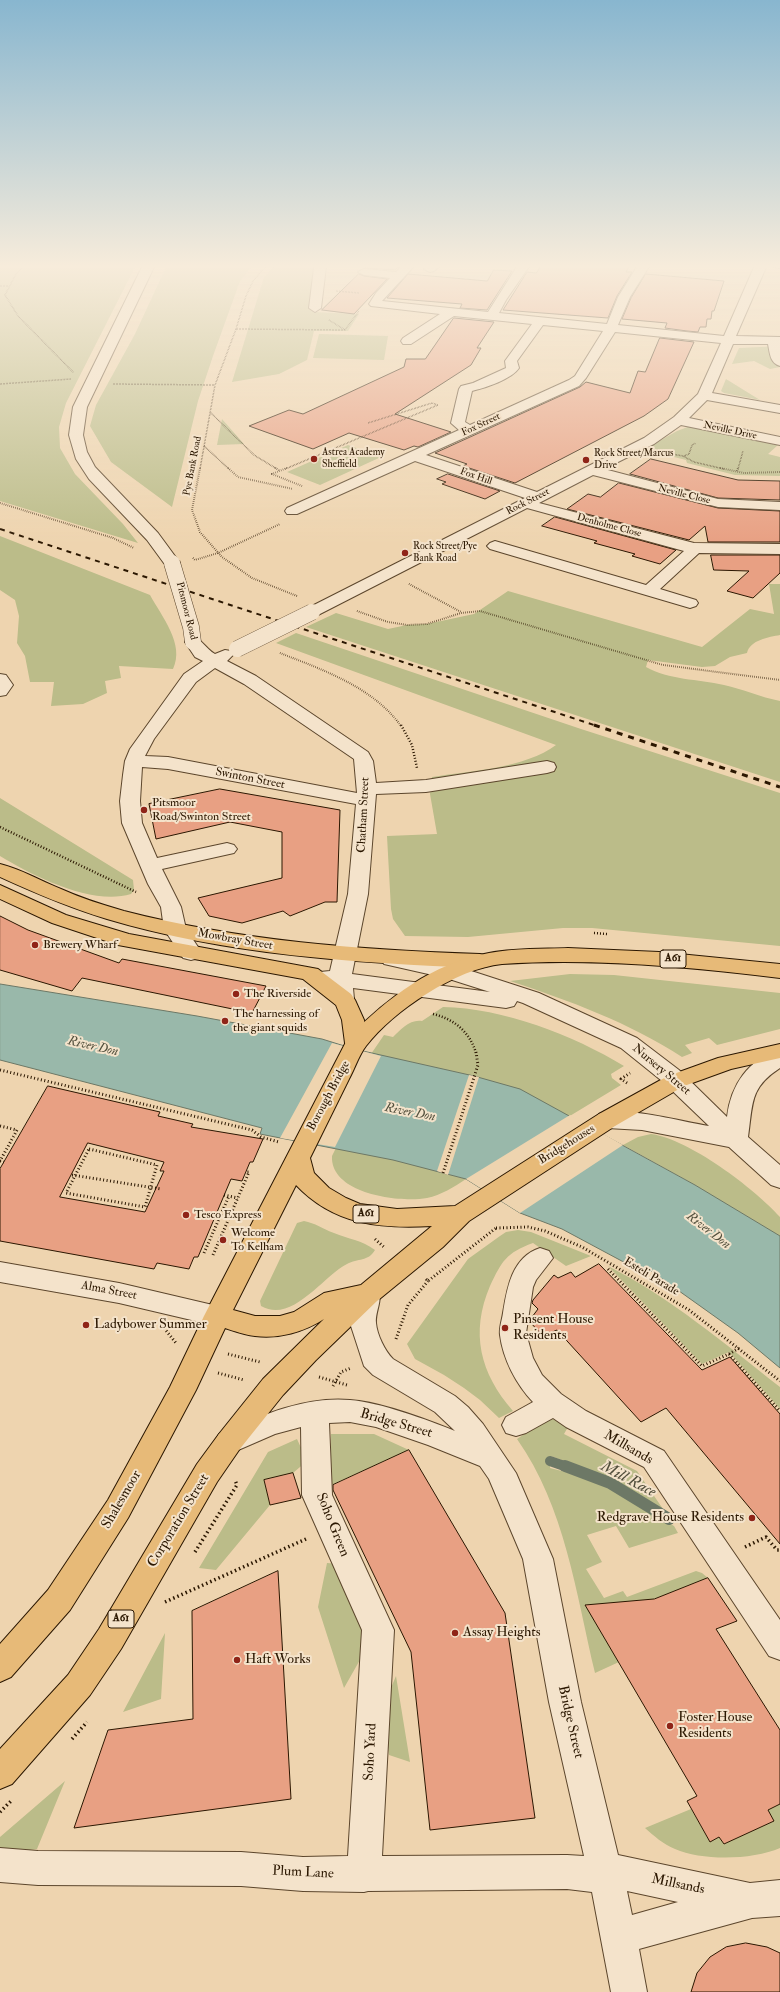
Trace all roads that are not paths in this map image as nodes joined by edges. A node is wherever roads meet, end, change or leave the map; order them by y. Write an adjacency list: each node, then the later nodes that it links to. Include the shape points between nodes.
1 (101, 358): 20 (street, Pitsmoor Road, bridge, via 89,381 77,417 76,432 80,454 96,479 153,538 172,563 191,626 193,642 201,653)
2 (513, 358): 8 (street, via 511,370 466,389 458,423)
3 (592, 358): 8 (street, Fox Street, via 580,378 574,382)
4 (720, 358): 5 (street, Rock Street)
5 (704, 396): 6 (street); 7 (street, Rock Street)
6 (780, 409)
7 (679, 420): 9 (street, Neville Drive); 11 (street, Rock Street, via 649,441)
8 (469, 430): 10 (street, Fox Street)
9 (780, 441)
10 (415, 456): 12 (street, Fox Hill); 14 (street, Fox Street)
11 (590, 470): 12 (street, Rock Street); 13 (street, Neville Close, via 718,503)
12 (531, 500): 16 (street, Denholme Close, via 673,544); 20 (street, Rock Street, bridge)
13 (780, 506)
14 (292, 510)
15 (495, 546): 18 (street)
16 (694, 548): 17 (street, Denholme Close); 18 (street)
17 (780, 549)
18 (650, 591): 19 (street)
19 (690, 603)
20 (216, 660): 23 (street, via 190,678 146,738); 25 (street, Chatham Street, via 356,752 364,761)
21 (0, 678): 22 (street, via 4,685)
22 (0, 691)
23 (134, 761): 25 (street, Swinton Street, via 168,763); 27 (street, via 130,785 132,823)
24 (547, 767): 25 (street, Swinton Street)
25 (367, 795): 32 (street, Chatham Street, via 358,894)
26 (227, 849): 27 (street)
27 (150, 866): 30 (street, via 171,907)
28 (0, 870): 30 (main road, Mowbray Street, via 33,887 91,907)
29 (0, 891): 31 (main road, Mowbray Street, via 84,928 125,940)
30 (175, 929): 31 (street); 32 (main road, Mowbray Street, via 246,943)
31 (191, 953): 37 (main road, Mowbray Street, via 310,974)
32 (344, 955): 33 (main road, Mowbray Street); 37 (street, Chatham Street)
33 (391, 958): 34 (main road, Mowbray Street); 36 (street)
34 (480, 961): 35 (main road, A61, via 566,954 605,954); 36 (main road, A61)
35 (780, 971)
36 (451, 972): 38 (main road, A61); 39 (street, via 531,998)
37 (342, 989): 38 (street); 40 (main road, Mowbray Street, via 353,1020)
38 (418, 990): 39 (street, via 488,997); 40 (main road, A61, via 379,1019)
39 (552, 1009): 43 (street, Nursery Street, via 585,1022 640,1050)
40 (355, 1046): 46 (main road, Borough Bridge / A61)
41 (780, 1051): 43 (main road, Bridgehouses / A61, via 726,1063)
42 (780, 1058): 45 (street, via 763,1068 748,1082 742,1093)
43 (676, 1081): 44 (main road, Bridgehouses / A61); 45 (street, Nursery Street)
44 (600, 1124): 45 (street, via 649,1123); 48 (main road, Bridgehouses / A61)
45 (736, 1140): 47 (street, Nursery Street)
46 (294, 1150): 48 (main road, A61, via 304,1178 328,1200 345,1209 396,1218); 52 (main road, A61)
47 (780, 1179)
48 (463, 1213): 51 (main road, Bridgehouses / A61)
49 (540, 1258): 53 (street, Millsands, via 525,1275 520,1287 513,1333 520,1358 532,1383)
50 (0, 1272): 52 (street, Alma Street, via 126,1294)
51 (373, 1289): 52 (main road, via 333,1300 302,1320 280,1326 255,1326); 56 (main road, Corporation Street / A61, via 306,1352); 57 (street, Bridge Street, via 363,1323 374,1358 382,1367 445,1404 458,1415)
52 (217, 1316): 60 (main road, Shalesmoor / A61, via 118,1509 78,1574)
53 (554, 1404): 55 (street); 59 (street, Millsands, via 576,1419 654,1459)
54 (313, 1413): 56 (street, Bridge Street, via 269,1424); 57 (street, Bridge Street, via 350,1411 376,1416 437,1436); 58 (street, Soho Green, via 316,1424 317,1495)
55 (516, 1425)
56 (229, 1442): 61 (main road, Corporation Street / A61, via 207,1473 110,1639 79,1685)
57 (491, 1458): 63 (street, Bridge Street, via 512,1495 538,1560 564,1702)
58 (378, 1630): 64 (street, Soho Yard)
59 (780, 1646)
60 (0, 1667)
61 (0, 1773)
62 (0, 1865): 64 (street, Plum Lane, via 38,1868 241,1869 303,1874)
63 (605, 1872): 64 (street, Plum Lane); 65 (street, Millsands); 66 (street, Bridge Street)
64 (364, 1874)
65 (766, 1899): 66 (street, Millsands)
66 (618, 1937): 67 (street, Bridge Street)
67 (629, 1992)

